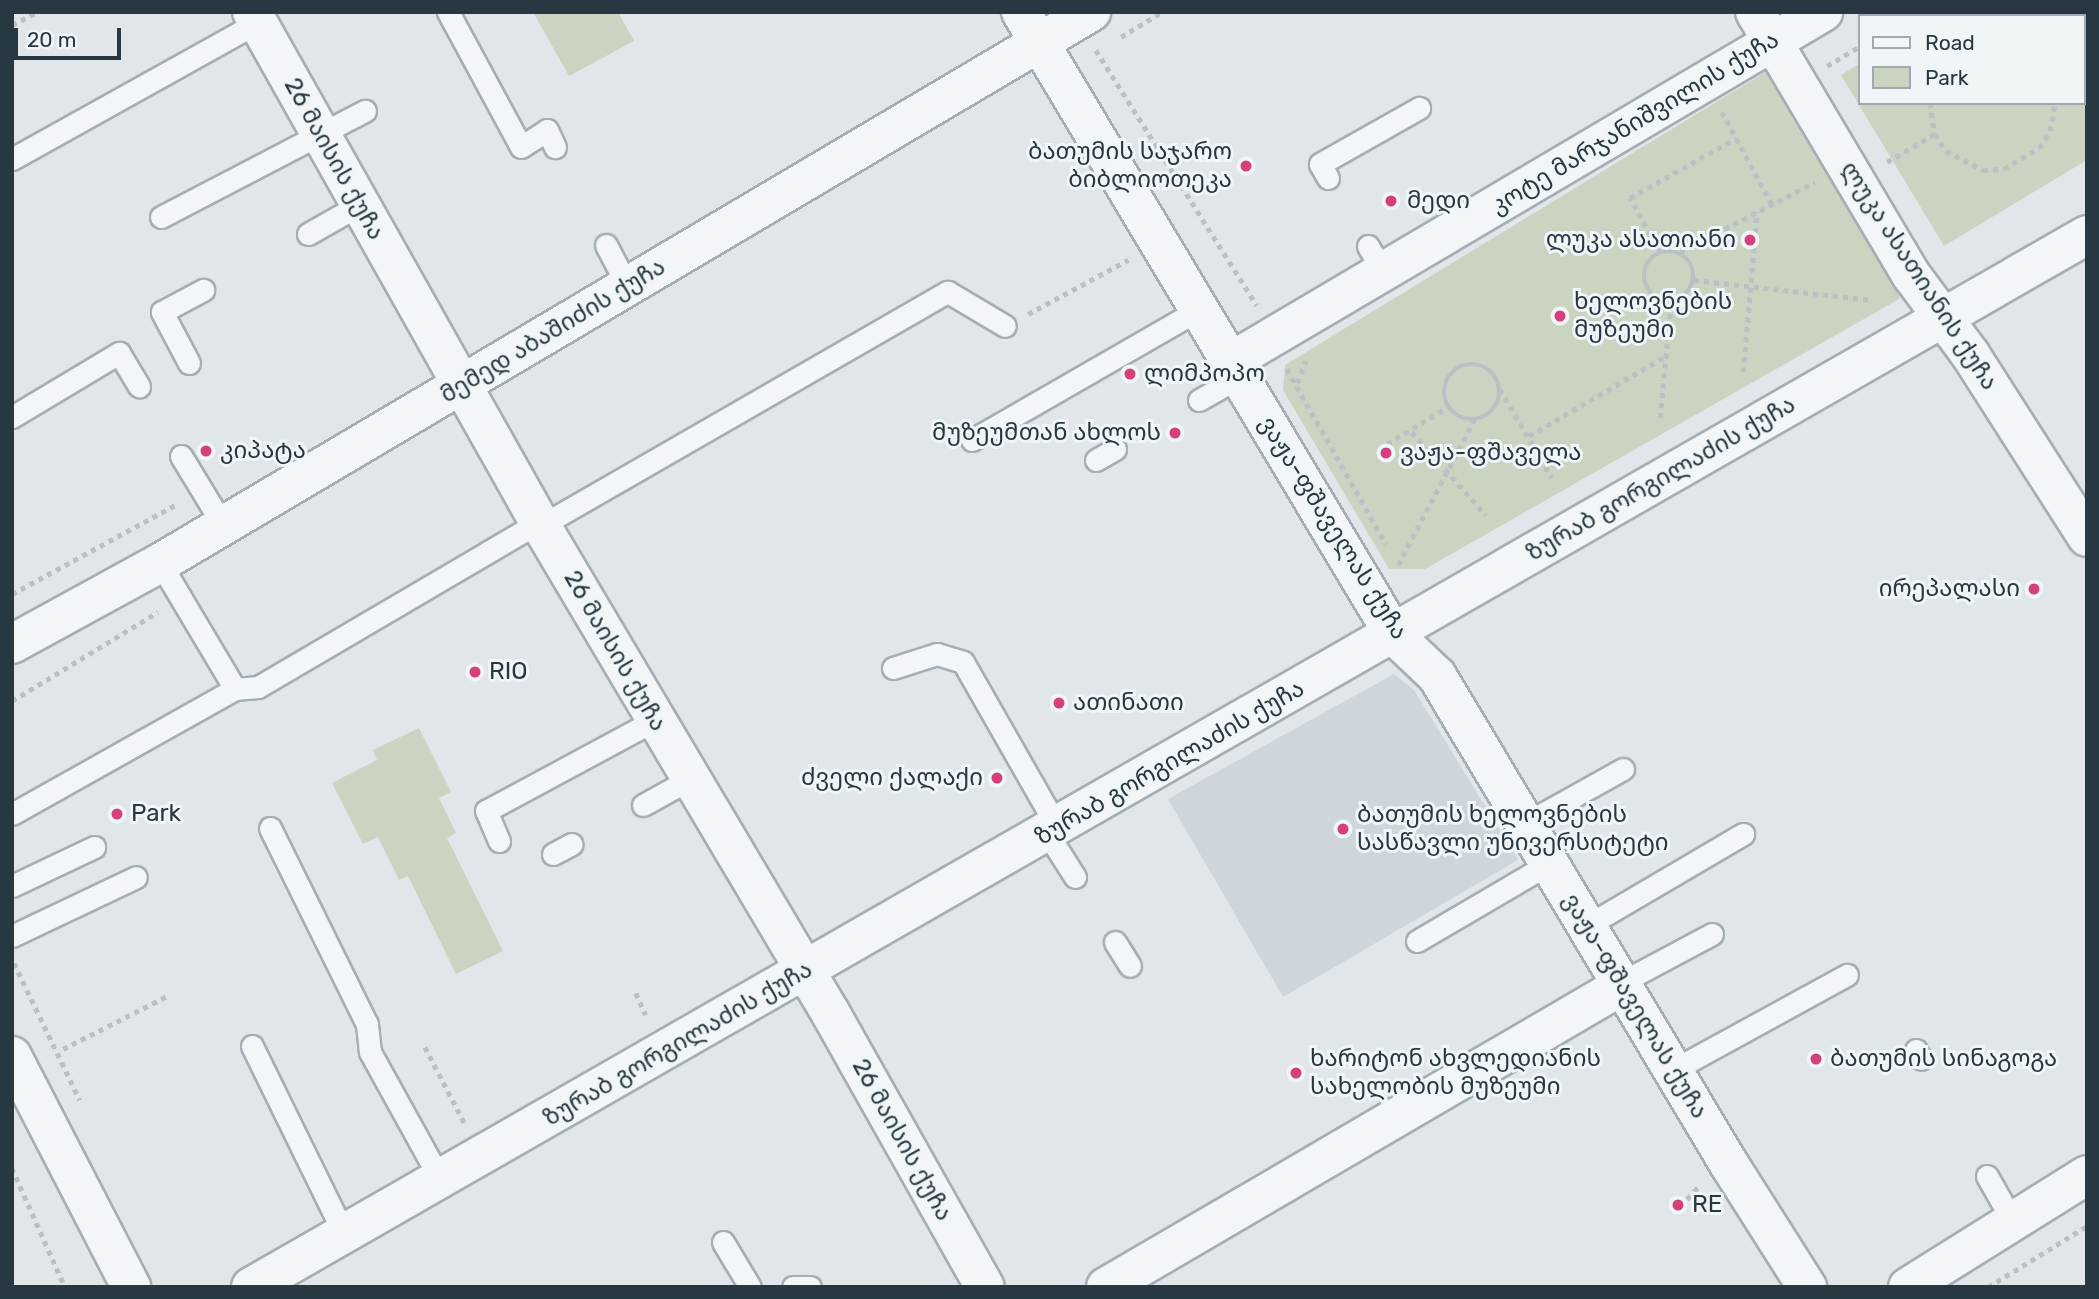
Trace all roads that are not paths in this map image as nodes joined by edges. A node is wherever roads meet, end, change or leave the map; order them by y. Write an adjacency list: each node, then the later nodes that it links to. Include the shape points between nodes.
1 (448, 12): 10 (lane, via 462,59 521,147 547,130)
2 (1091, 12): 6 (street, მემედ აბაშიძის ქუჩა)
3 (1823, 12): 5 (street, კოტე მარჯანიშვილის ქუჩა)
4 (255, 17): 9 (street, 26 მაისის ქუჩა); 11 (lane)
5 (1764, 27): 21 (street, ლუკა ასათიანის ქუჩა, via 1912,275); 24 (street, კოტე მარჯანიშვილის ქუჩა, via 1375,259)
6 (1031, 28): 18 (street, მემედ აბაშიძის ქუჩა, via 1012,56); 20 (street, ვაჟა-ფშაველას ქუჩა)
7 (1419, 108): 12 (lane, via 1320,164)
8 (365, 111): 9 (lane)
9 (319, 135): 13 (street, 26 მაისის ქუჩა); 14 (lane)
10 (555, 147)
11 (12, 159)
12 (1328, 178)
13 (359, 205): 15 (lane); 25 (street, 26 მაისის ქუჩა)
14 (161, 217)
15 (308, 234)
16 (2087, 235): 21 (street, ზურაბ გორგილაძის ქუჩა)
17 (606, 245): 18 (lane)
18 (628, 287): 25 (street, მემედ აბაშიძის ქუჩა)
19 (203, 290): 23 (lane, via 162,312)
20 (1200, 309): 24 (street, ვაჟა-ფშაველას ქუჩა); 29 (lane)
21 (1944, 318): 35 (street, ლუკა ასათიანის ქუჩა); 37 (street, ზურაბ გორგილაძის ქუჩა)
22 (1005, 326): 33 (lane, via 948,292)
23 (189, 363)
24 (1235, 369): 27 (lane); 37 (street, ვაჟა-ფშაველას ქუჩა)
25 (463, 385): 33 (street, 26 მაისის ქუჩა); 34 (street, მემედ აბაშიძის ქუჩა)
26 (139, 386): 28 (lane, via 118,353)
27 (1199, 400)
28 (12, 417)
29 (972, 440)
30 (1115, 449): 32 (lane)
31 (181, 456): 34 (lane)
32 (1096, 460)
33 (541, 524): 40 (lane, via 258,687); 41 (street, 26 მაისის ქუჩა)
34 (223, 525): 36 (street, მემედ აბაშიძის ქუჩა)
35 (2087, 537)
36 (160, 564): 38 (street, მემედ აბაშიძის ქუჩა); 40 (lane)
37 (1394, 635): 46 (street, ვაჟა-ფშაველას ქუჩა, via 1437,676); 48 (street, ზურაბ გორგილაძის ქუჩა)
38 (12, 644)
39 (893, 668): 48 (lane, via 937,654 963,662)
40 (235, 689): 45 (lane)
41 (655, 720): 43 (street, 26 მაისის ქუჩა); 50 (lane, via 486,811)
42 (1623, 769): 46 (lane)
43 (690, 779): 44 (lane); 64 (street, 26 მაისის ქუჩა)
44 (643, 805)
45 (12, 814)
46 (1526, 822): 54 (street, ვაჟა-ფშაველას ქუჩა)
47 (270, 828): 72 (lane, via 367,1024 370,1052)
48 (1052, 830): 56 (lane); 64 (street, ზურაბ გორგილაძის ქუჩა)
49 (1744, 834): 58 (lane)
50 (499, 841)
51 (572, 844): 53 (lane)
52 (94, 847): 57 (lane)
53 (553, 854)
54 (1550, 863): 58 (street, ვაჟა-ფშაველას ქუჩა); 61 (lane)
55 (136, 877): 60 (lane)
56 (1075, 877)
57 (12, 886)
58 (1588, 925): 66 (street, ვაჟა-ფშაველას ქუჩა)
59 (1712, 934): 66 (lane)
60 (12, 936)
61 (1417, 941)
62 (1115, 942): 63 (lane)
63 (1130, 966)
64 (803, 972): 72 (street, ზურაბ გორგილაძის ქუჩა); 81 (street, 26 მაისის ქუჩა)
65 (1847, 975): 69 (lane)
66 (1623, 983): 69 (street, ვაჟა-ფშაველას ქუჩა); 82 (street)
67 (252, 1046): 74 (lane)
68 (12, 1056): 76 (street)
69 (1675, 1069): 83 (street, ვაჟა-ფშაველას ქუჩა)
70 (2087, 1175): 73 (street)
71 (1987, 1176): 73 (lane)
72 (440, 1180): 74 (street, ზურაბ გორგილაძის ქუჩა)
73 (2013, 1222): 84 (street)
74 (344, 1234): 77 (street, ზურაბ გორგილაძის ქუჩა)
75 (723, 1242): 78 (lane)
76 (131, 1287)
77 (251, 1287)
78 (750, 1287)
79 (793, 1287): 80 (lane)
80 (810, 1287)
81 (985, 1287)
82 (1106, 1287)
83 (1807, 1287)
84 (1908, 1287)

